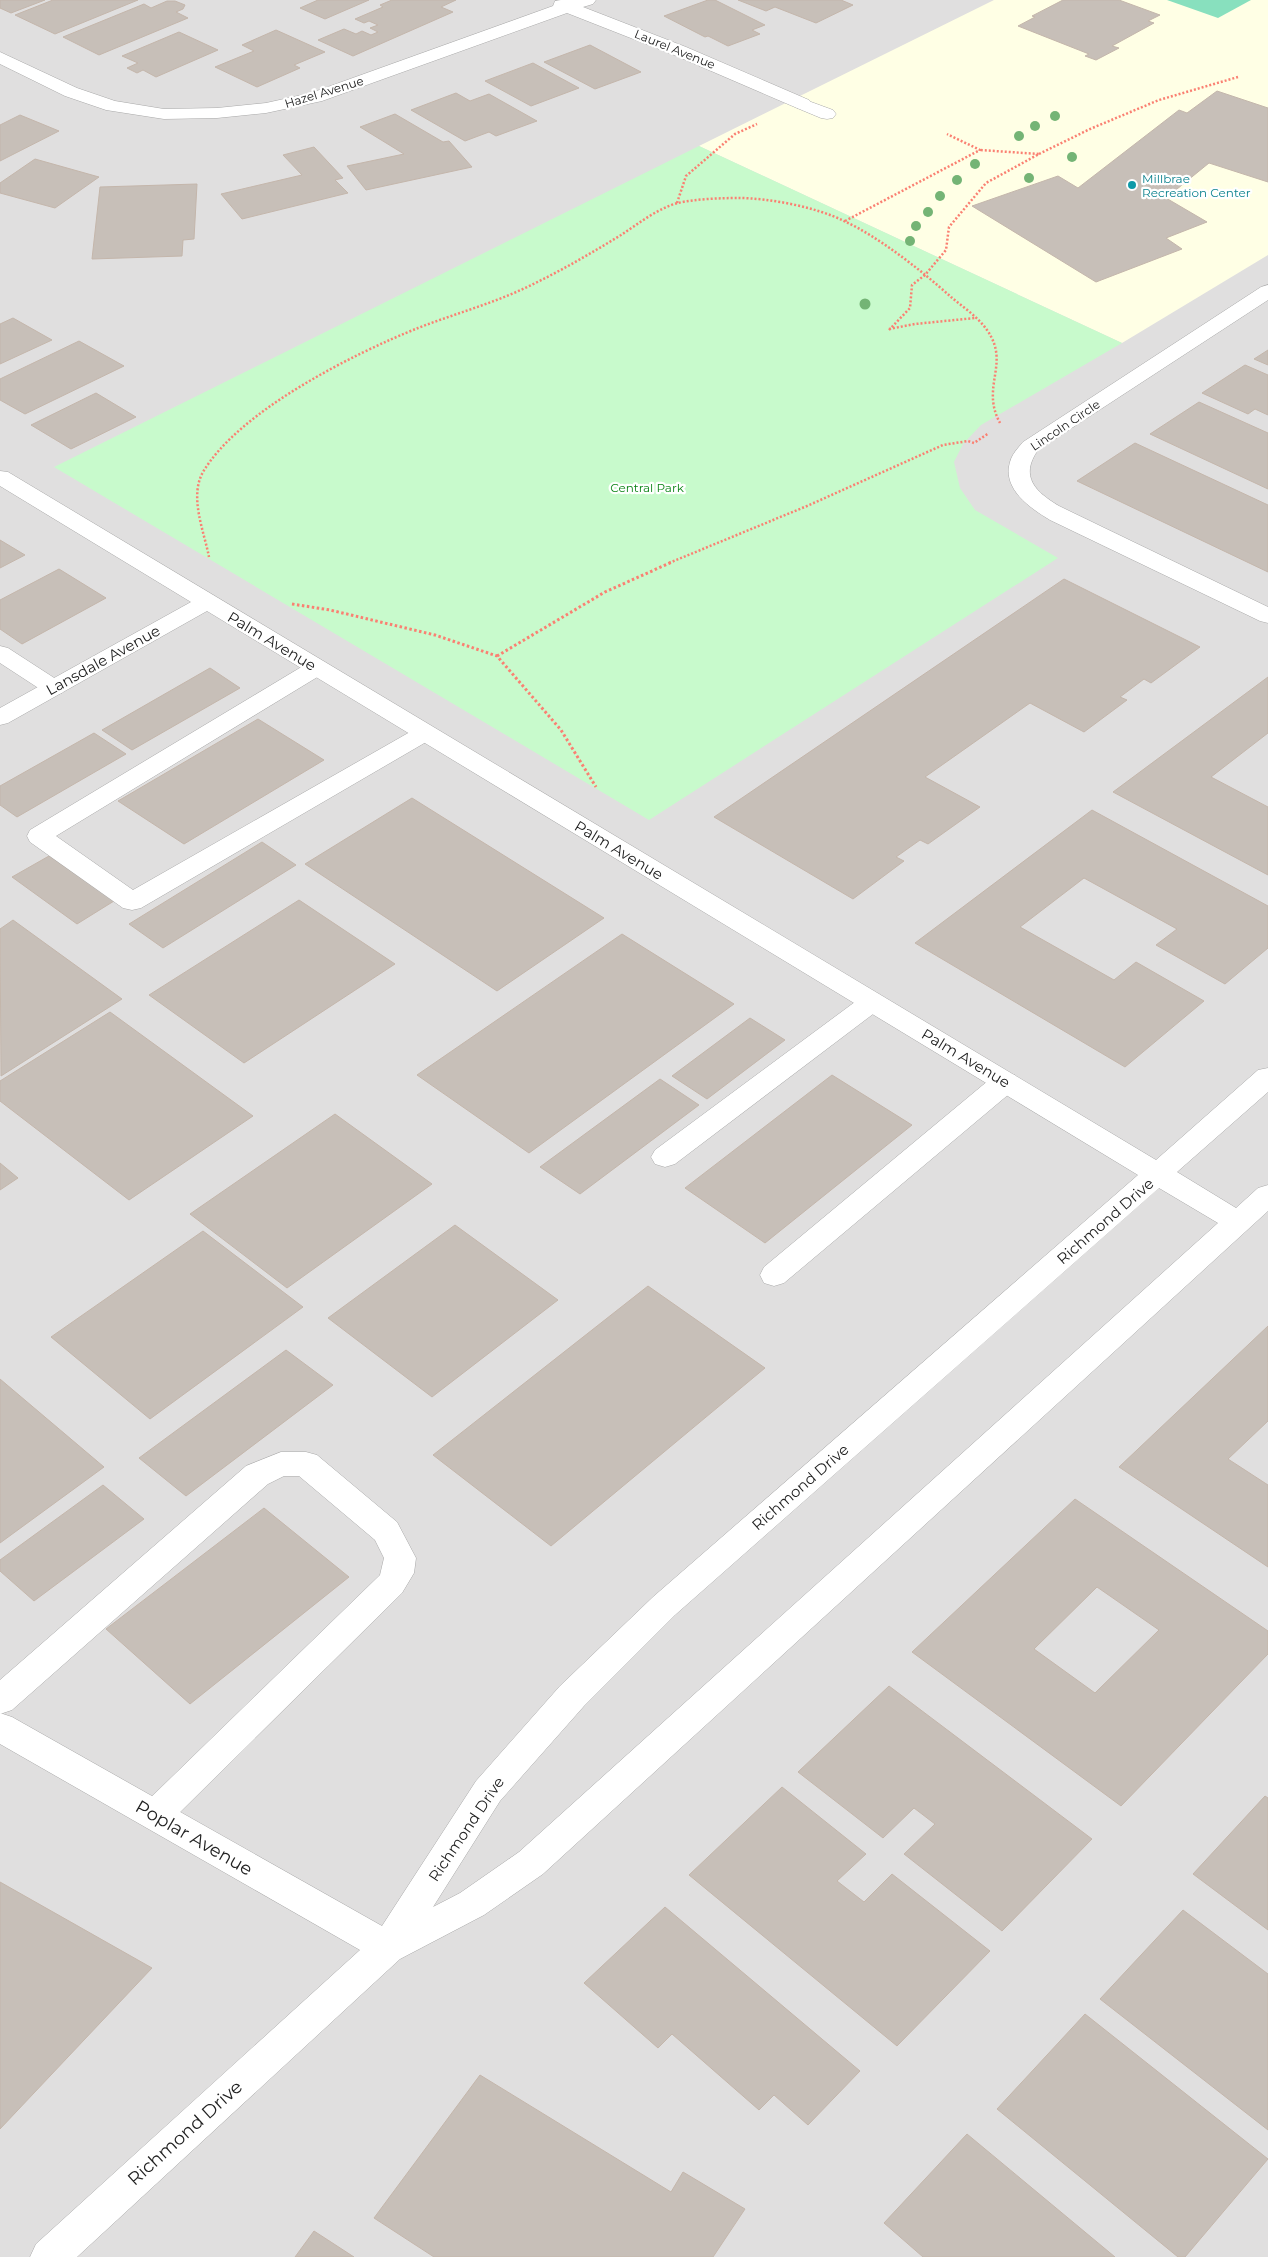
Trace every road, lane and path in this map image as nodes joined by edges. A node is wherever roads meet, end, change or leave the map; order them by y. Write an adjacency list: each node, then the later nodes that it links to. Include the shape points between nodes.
1 (545, 0): 3 (street, Laurel Avenue)
2 (587, 0): 3 (street, Hazel Avenue)
3 (567, 7): 4 (street, Hazel Avenue, via 316,97 266,108 217,113 164,114 112,106 71,92); 6 (street, Laurel Avenue, via 680,50)
4 (0, 58)
5 (1238, 77): 10 (path, via 1159,100)
6 (803, 104): 7 (street, Laurel Avenue); 11 (path, via 735,134 686,176)
7 (827, 114)
8 (947, 134): 9 (path)
9 (980, 150): 10 (path); 12 (path)
10 (1039, 154): 13 (path, via 986,183 949,227 946,250)
11 (677, 203): 12 (path, via 739,198 779,202 821,212); 17 (path, via 574,264 522,289 416,329 350,359 269,406 222,447 202,474 196,496 209,557)
12 (844, 222): 13 (path, via 878,241)
13 (925, 275): 15 (path); 15 (path, via 912,285 910,308 888,330)
14 (1268, 292): 19 (street, Lincoln Circle, via 1030,446 1019,463 1020,480 1032,499 1058,516)
15 (975, 318): 21 (path, via 996,344 998,358 992,390 994,410 1000,424 994,429 974,443 968,441 943,446 649,570 605,592)
16 (0, 477): 17 (street, Palm Avenue)
17 (207, 602): 22 (street, Palm Avenue); 23 (street, Lansdale Avenue)
18 (286, 604): 21 (path, via 330,610 436,635)
19 (1268, 616)
20 (0, 653): 23 (street)
21 (497, 656): 26 (path, via 561,730 586,768)
22 (316, 668): 25 (street, Palm Avenue); 25 (street, via 39,836 132,902)
23 (54, 688): 24 (street, Lansdale Avenue)
24 (0, 718)
25 (425, 733): 26 (street, Palm Avenue)
26 (625, 853): 27 (street, Palm Avenue)
27 (872, 1002): 29 (street, Palm Avenue); 30 (street)
28 (1268, 1077): 31 (street, Richmond Drive)
29 (1005, 1082): 31 (street, Palm Avenue); 34 (street)
30 (665, 1157)
31 (1159, 1174): 33 (street, Palm Avenue); 38 (street, Richmond Drive, via 664,1606 572,1696 488,1791)
32 (1268, 1195): 33 (street, Richmond Drive)
33 (1238, 1222): 38 (street, Richmond Drive, via 532,1863 472,1904)
34 (774, 1275)
35 (0, 1700): 37 (street, via 258,1475 281,1464 306,1464 386,1530 400,1558 398,1573 391,1584)
36 (0, 1726): 37 (street, Poplar Avenue)
37 (154, 1815): 38 (street, Poplar Avenue)
38 (388, 1948): 39 (street, Richmond Drive)
39 (49, 2257)

